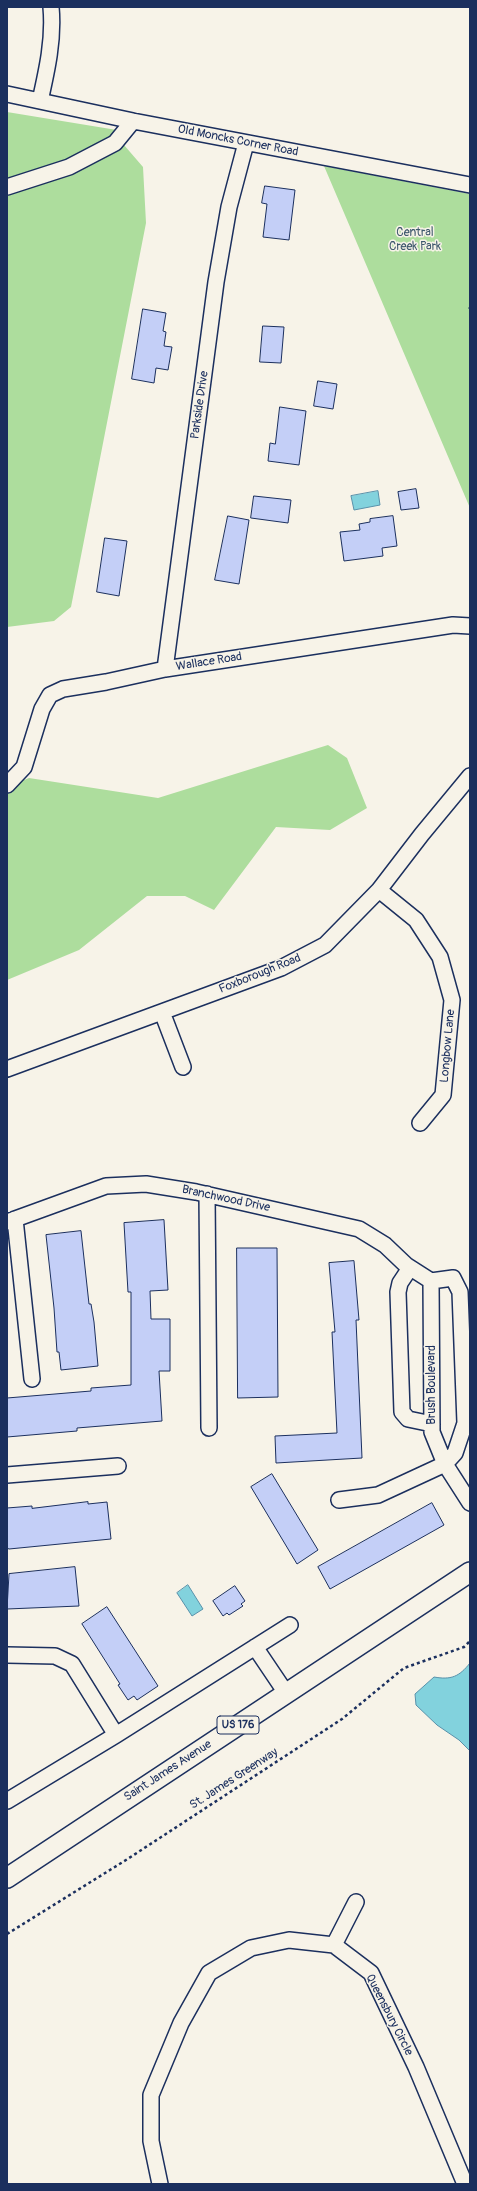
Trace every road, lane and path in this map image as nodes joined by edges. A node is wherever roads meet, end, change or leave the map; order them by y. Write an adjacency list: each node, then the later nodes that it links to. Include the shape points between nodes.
1 (51, 7): 3 (street, via 48,66)
2 (7, 94): 3 (street, Old Moncks Corner Road)
3 (40, 101): 4 (street, Old Moncks Corner Road)
4 (133, 121): 5 (street, Old Moncks Corner Road); 7 (street, via 115,143 69,167)
5 (246, 143): 6 (street, Old Moncks Corner Road); 9 (street, Parkside Drive, via 229,207 216,282)
6 (470, 185)
7 (7, 187)
8 (470, 626): 9 (street, Wallace Road, via 436,628)
9 (165, 669): 11 (street, Wallace Road, via 63,688 50,696 42,709 24,767)
10 (470, 776): 12 (street, Foxborough Road)
11 (7, 785)
12 (379, 890): 13 (street, Foxborough Road, via 325,945 281,968); 16 (street, Longbow Lane, via 416,920 440,957 452,1000 443,1095)
13 (162, 1012): 14 (street); 15 (street, Foxborough Road)
14 (183, 1066)
15 (7, 1069)
16 (420, 1123)
17 (207, 1194): 18 (street, Branchwood Drive, via 146,1184 106,1186); 20 (street, Branchwood Drive, via 359,1228 385,1244); 24 (street)
18 (11, 1221): 19 (street)
19 (12, 1250): 22 (street)
20 (410, 1268): 21 (street, Branchwood Drive); 23 (street, via 400,1283 398,1292 402,1412 408,1419)
21 (432, 1281): 23 (street, Brush Boulevard); 25 (street, via 453,1278 460,1292 465,1423 455,1453)
22 (32, 1379)
23 (432, 1424): 25 (street, Brush Boulevard, via 432,1432)
24 (209, 1428)
25 (445, 1464): 28 (street, via 378,1495); 29 (street, Brush Boulevard)
26 (118, 1466): 27 (street)
27 (7, 1475)
28 (339, 1500)
29 (470, 1503)
30 (470, 1572): 35 (main road, Saint James Avenue / US 176)
31 (290, 1625): 33 (street)
32 (470, 1641): 40 (path, St. James Greenway, via 464,1647 404,1668 342,1719)
33 (256, 1647): 35 (street); 36 (street)
34 (7, 1655): 36 (street, via 55,1656 72,1664)
35 (286, 1693): 38 (main road, Saint James Avenue / US 176)
36 (116, 1735): 37 (street)
37 (7, 1801)
38 (7, 1878)
39 (356, 1902): 41 (street)
40 (7, 1934)
41 (334, 1945): 42 (street, via 289,1940 251,1948 209,1973 181,2023 151,2095 151,2141); 43 (street, Queensbury Circle, via 370,1973 416,2067)
42 (160, 2184)
43 (464, 2184)

